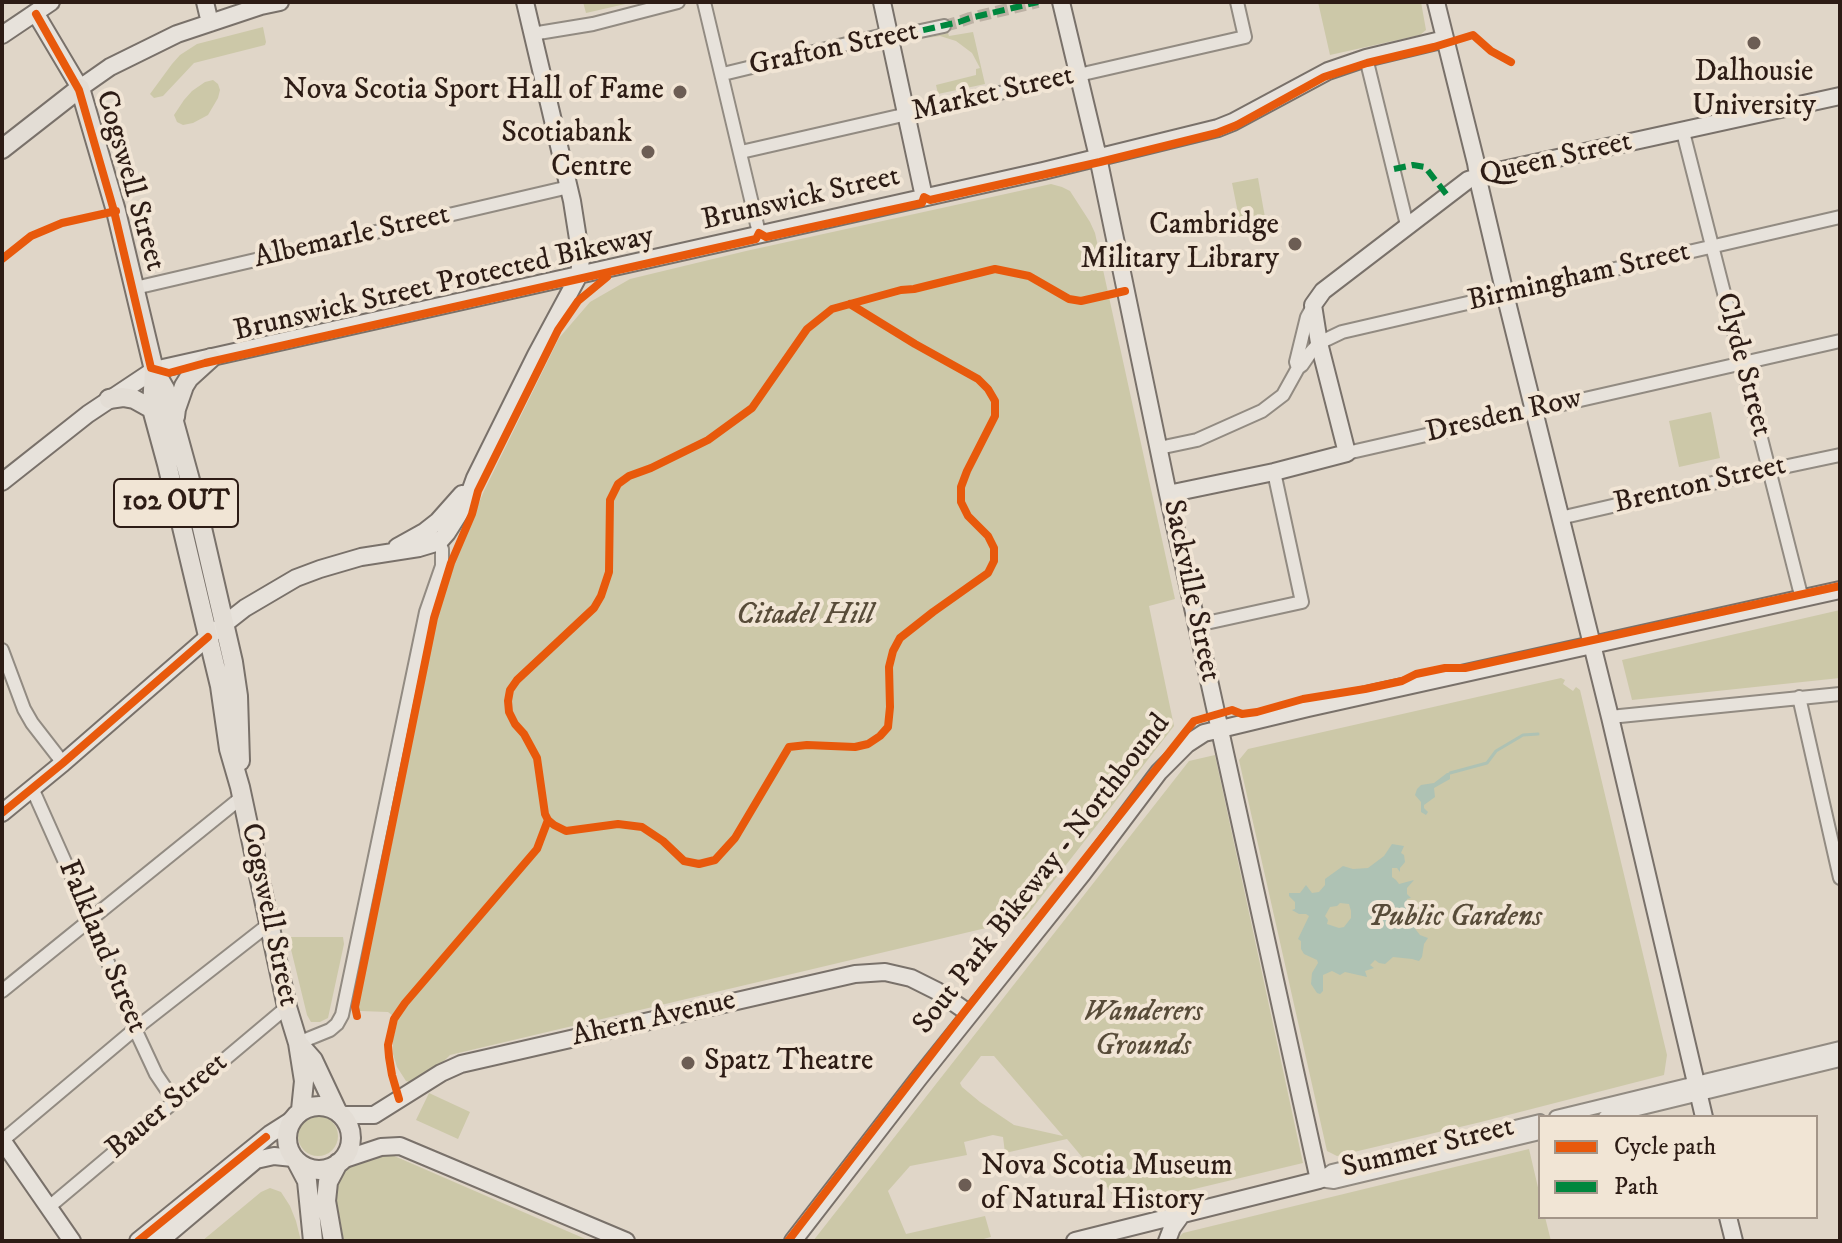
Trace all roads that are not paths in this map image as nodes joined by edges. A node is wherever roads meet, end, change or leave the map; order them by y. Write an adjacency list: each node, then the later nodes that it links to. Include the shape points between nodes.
1 (51, 2): 11 (street)
2 (205, 2): 12 (street)
3 (280, 2): 12 (street)
4 (525, 2): 14 (street)
5 (678, 2): 14 (street)
6 (704, 2): 19 (street)
7 (882, 2): 15 (street)
8 (1061, 2): 20 (street, Sackville Street)
9 (1237, 2): 20 (street, Market Street, via 1245,37)
10 (1436, 2): 17 (street)
11 (36, 14): 16 (street); 21 (street, Cogswell Street)
12 (210, 23): 21 (street, via 110,67)
13 (944, 26): 15 (street, Grafton Street)
14 (532, 34): 29 (street)
15 (888, 34): 19 (street, Grafton Street); 23 (street)
16 (2, 35)
17 (1445, 39): 18 (street, Brunswick Street); 28 (street)
18 (1366, 58): 27 (street, Brunswick Street, via 1328,71 1218,128); 32 (street)
19 (723, 74): 26 (street)
20 (1079, 75): 23 (street, Market Street); 27 (street, Sackville Street)
21 (80, 88): 25 (main road); 36 (main road, Cogswell Street)
22 (1840, 96): 24 (street, Queen Street)
23 (906, 115): 26 (street, Market Street); 30 (street)
24 (1683, 132): 28 (street, Queen Street); 34 (street, Clyde Street)
25 (5, 147)
26 (741, 152): 33 (street)
27 (1098, 157): 30 (street, Brunswick Street); 49 (street, Sackville Street)
28 (1478, 176): 32 (street, Queen Street); 37 (street)
29 (569, 187): 35 (street, via 579,239); 36 (street, Albemarle Street)
30 (924, 197): 33 (street, Brunswick Street)
31 (1840, 217): 34 (street, Birmingham Street)
32 (1407, 225): 38 (street, Queen Street, via 1323,291)
33 (759, 233): 35 (street, Brunswick Street)
34 (1711, 248): 37 (street, Birmingham Street); 42 (street, Clyde Street)
35 (579, 275): 41 (street, Brunswick Street); 54 (street)
36 (135, 288): 44 (main road, Cogswell Street / 102 OUT)
37 (1505, 294): 40 (street, Birmingham Street, via 1342,332); 47 (street)
38 (1313, 305): 40 (street); 43 (street, Queen Street)
39 (1840, 341): 42 (street, Dresden Row)
40 (1319, 343): 43 (street, Queen Street); 50 (street)
41 (211, 358): 44 (street, Brunswick Street); 48 (main road, via 184,386)
42 (1741, 363): 47 (street, Dresden Row); 52 (street, Clyde Street)
43 (1298, 368): 49 (street, Queen Street, via 1283,395 1262,411 1197,440)
44 (154, 370): 45 (street, Brunswick Street); 46 (main road, Cogswell Street / 102 OUT); 48 (main road, Cogswell Street)
45 (109, 399): 46 (main road, via 134,399); 55 (street, Brunswick Street)
46 (152, 409): 65 (main road, Cogswell Street / 102 OUT)
47 (1533, 410): 50 (street, Dresden Row); 57 (street)
48 (175, 424): 63 (main road, Cogswell Street)
49 (1159, 448): 56 (street, Sackville Street)
50 (1347, 453): 53 (street, Dresden Row)
51 (1840, 455): 52 (street, Brenton Street)
52 (1769, 470): 57 (street, Brenton Street); 62 (street, Clyde Street)
53 (1274, 472): 56 (street, Dresden Row); 64 (street, via 1302,602)
54 (475, 478): 58 (street); 59 (street, via 466,503)
55 (2, 482)
56 (1168, 494): 64 (street, Sackville Street)
57 (1560, 518): 66 (street)
58 (424, 532): 59 (street); 60 (street)
59 (439, 542): 60 (street); 84 (street, via 442,566 426,612 342,1015 330,1030)
60 (389, 551): 63 (street, via 296,578)
61 (1840, 590): 62 (street)
62 (1802, 599): 66 (street)
63 (224, 624): 65 (street); 75 (main road, Cogswell Street, via 238,696)
64 (1197, 625): 72 (street, Sackville Street)
65 (208, 637): 73 (street); 75 (main road, Cogswell Street / 102 OUT)
66 (1592, 646): 71 (street); 72 (street)
67 (2, 650): 68 (street)
68 (5, 667): 73 (street, via 32,723)
69 (1840, 694): 70 (street)
70 (1799, 697): 71 (street); 77 (street)
71 (1610, 717): 87 (street)
72 (1220, 729): 82 (street, via 1187,744 1159,772); 97 (street, Sackville Street)
73 (63, 763): 74 (street)
74 (32, 788): 76 (street); 78 (street, Falkland Street)
75 (241, 792): 78 (street); 79 (main road, Cogswell Street / 102 OUT)
76 (2, 813)
77 (1840, 878)
78 (90, 918): 80 (street); 83 (street, Falkland Street)
79 (268, 925): 81 (main road, Cogswell Street / 102 OUT); 83 (street)
80 (2, 991)
81 (287, 1007): 84 (main road, Cogswell Street / 102 OUT); 88 (street, Bauer Street)
82 (970, 1014): 89 (street, Ahern Avenue, via 911,978 885,972 855,974 461,1064 374,1115); 112 (street)
83 (135, 1029): 88 (street, Falkland Street); 96 (street)
84 (298, 1043): 89 (main road, Cogswell Street, via 313,1060); 90 (main road, Cogswell Street / 102 OUT, via 304,1081)
85 (1840, 1048): 87 (street, Summer Street)
86 (1840, 1060): 87 (street, Summer Street)
87 (1698, 1089): 91 (street, Summer Street); 92 (street, Summer Street); 93 (street)
88 (175, 1102): 102 (street, Bauer Street)
89 (339, 1113): 90 (main road, via 319,1106); 99 (main road, via 350,1134)
90 (297, 1115): 98 (main road, 102 OUT, via 288,1140); 107 (street)
91 (1566, 1115)
92 (1612, 1115)
93 (1704, 1115)
94 (1538, 1121): 100 (street, Summer Street, via 1332,1171)
95 (1538, 1133): 100 (street, Summer Street, via 1334,1182)
96 (2, 1140): 102 (street)
97 (1313, 1152): 100 (street, Sackville Street); 101 (street)
98 (295, 1160): 99 (main road, via 313,1169); 108 (street, via 256,1160); 109 (main road, 102 OUT, via 307,1181)
99 (340, 1162): 110 (main road, via 328,1182 326,1201); 111 (street, via 400,1146)
100 (1319, 1180): 101 (street, Summer Street)
101 (1287, 1188): 103 (street, Summer Street)
102 (49, 1207): 106 (street)
103 (1182, 1214): 105 (street, Summer Street); 115 (street)
104 (1728, 1219): 116 (street)
105 (1153, 1222): 113 (street, Summer Street); 114 (street)
106 (72, 1241)
107 (138, 1241)
108 (160, 1241)
109 (313, 1241)
110 (333, 1241)
111 (626, 1241)
112 (793, 1241)
113 (1075, 1241)
114 (1158, 1241)
115 (1167, 1241)
116 (1734, 1241)

